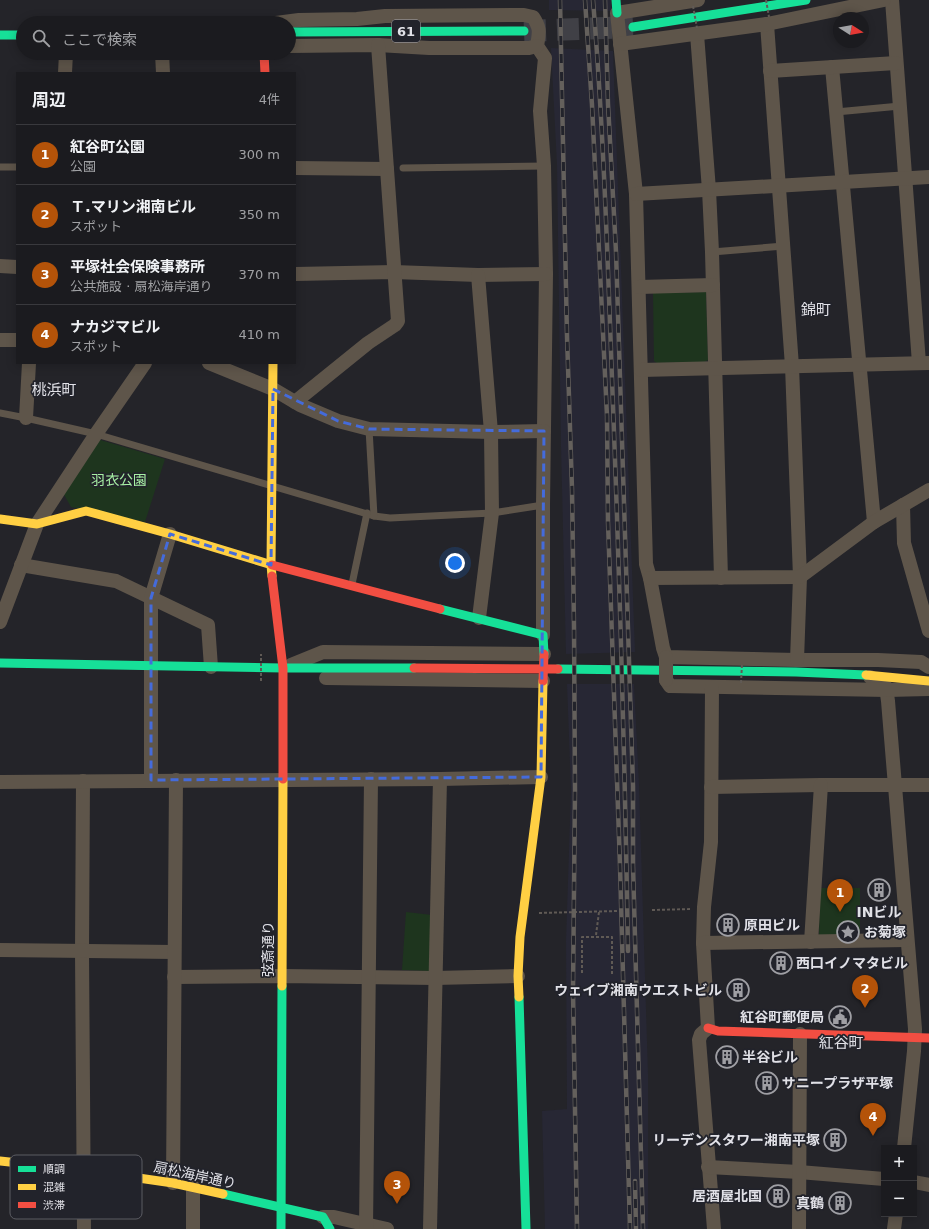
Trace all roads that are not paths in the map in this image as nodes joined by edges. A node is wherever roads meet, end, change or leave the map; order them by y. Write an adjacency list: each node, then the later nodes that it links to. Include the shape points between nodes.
1 (806, 0): 8 (street)
2 (884, 0): 7 (street)
3 (892, 0): 21 (street)
4 (696, 3): 5 (street)
5 (616, 6): 14 (street)
6 (296, 20): 17 (street, via 524,14 533,17 537,23 540,31)
7 (768, 20): 10 (street); 23 (street)
8 (633, 27)
9 (524, 30): 11 (street, 61)
10 (697, 31): 14 (street); 39 (street)
11 (296, 32)
12 (0, 35): 13 (street)
13 (16, 36)
14 (620, 44): 40 (street)
15 (378, 45): 16 (street); 17 (street, via 429,48); 34 (street)
16 (296, 46)
17 (537, 46): 29 (street, via 545,58 540,111)
18 (66, 60): 24 (street)
19 (162, 60): 25 (street)
20 (265, 60): 26 (street)
21 (896, 63): 22 (street); 27 (street)
22 (832, 67): 23 (street); 28 (street)
23 (770, 71): 38 (street)
24 (65, 72)
25 (163, 72)
26 (266, 72)
27 (900, 106): 28 (lane); 36 (street)
28 (836, 112): 37 (street)
29 (544, 166): 33 (lane); 47 (street)
30 (0, 167): 31 (lane)
31 (16, 167)
32 (296, 168): 34 (street)
33 (403, 168)
34 (387, 169): 45 (street)
35 (929, 177): 36 (street)
36 (905, 178): 37 (street); 53 (street)
37 (843, 182): 38 (street); 58 (street)
38 (779, 186): 39 (street); 41 (street)
39 (709, 190): 40 (street); 42 (street)
40 (636, 194): 50 (street)
41 (784, 246): 42 (lane); 59 (street)
42 (712, 252): 49 (street)
43 (0, 266): 44 (street)
44 (16, 267)
45 (394, 272): 46 (street); 48 (street); 63 (street, via 398,321 395,325 368,343)
46 (296, 274)
47 (546, 274): 48 (street); 67 (street)
48 (478, 275): 68 (street)
49 (713, 285): 50 (street); 60 (street)
50 (639, 287): 61 (street)
51 (0, 340): 52 (street)
52 (16, 340)
53 (924, 363): 58 (street)
54 (29, 364): 65 (street)
55 (144, 364): 69 (street)
56 (211, 364): 62 (street)
57 (273, 364): 62 (street, 弦斎通り)
58 (860, 365): 59 (street); 78 (street)
59 (792, 366): 60 (street); 83 (street)
60 (714, 368): 61 (street); 85 (street)
61 (641, 370): 84 (street, via 646,564)
62 (273, 389): 63 (street); 70 (street, 弦斎通り)
63 (295, 402): 66 (street, via 338,421)
64 (0, 413): 65 (lane)
65 (26, 418): 69 (lane)
66 (369, 429): 68 (street); 76 (lane)
67 (544, 431): 68 (street); 72 (street)
68 (491, 432): 75 (street)
69 (96, 434): 70 (lane); 79 (street)
70 (271, 485): 74 (lane); 82 (street, 弦斎通り)
71 (929, 490): 73 (street)
72 (543, 505): 75 (lane); 92 (street)
73 (903, 505): 78 (street); 91 (street, via 904,543)
74 (366, 513): 76 (lane); 86 (lane)
75 (492, 513): 76 (lane, via 390,518); 89 (street)
76 (374, 516)
77 (0, 519): 79 (street)
78 (874, 522): 83 (street)
79 (37, 524): 80 (street, via 86,511); 81 (street)
80 (170, 534): 82 (street); 88 (street)
81 (21, 565): 87 (street); 88 (street, via 116,581)
82 (271, 566): 86 (street); 100 (street, 弦斎通り)
83 (800, 577): 85 (street); 95 (street)
84 (650, 578): 85 (street); 94 (street)
85 (721, 578)
86 (352, 586): 89 (street)
87 (5, 594): 90 (street)
88 (151, 598): 97 (street); 98 (street, via 208,625)
89 (479, 618): 92 (street)
90 (0, 622)
91 (929, 631)
92 (543, 635): 93 (street)
93 (544, 654): 100 (street, via 323,652); 102 (street, bridge)
94 (666, 657): 95 (street); 104 (street, bridge, via 666,680 670,686)
95 (797, 660): 99 (street, via 922,662)
96 (0, 664): 97 (street)
97 (151, 666): 98 (street); 110 (street)
98 (211, 667): 100 (street)
99 (929, 667): 101 (street)
100 (283, 668): 101 (street, via 551,669); 102 (street, via 307,678); 112 (street, 弦斎通り)
101 (866, 675): 103 (street); 106 (street, via 885,686)
102 (543, 681): 107 (street)
103 (929, 681)
104 (712, 687): 106 (street); 118 (street)
105 (929, 689): 106 (street)
106 (887, 690): 116 (street)
107 (541, 776): 109 (street); 126 (street, via 521,929)
108 (371, 779): 109 (street); 112 (street); 128 (street)
109 (440, 779): 129 (street)
110 (150, 780): 111 (street); 113 (street)
111 (176, 780): 112 (street); 124 (street)
112 (283, 780): 125 (street, 弦斎通り)
113 (82, 781): 114 (street); 123 (street)
114 (0, 782)
115 (821, 785): 116 (street); 118 (street); 120 (street)
116 (896, 785): 117 (street); 119 (street)
117 (929, 785)
118 (711, 787): 121 (street, via 711,842)
119 (907, 940): 120 (street); 132 (street)
120 (812, 942): 121 (street)
121 (703, 943): 130 (street)
122 (0, 950): 123 (street)
123 (82, 952): 124 (street); 135 (street)
124 (174, 952): 127 (street)
125 (282, 976): 127 (street); 128 (street); 146 (street, 弦斎通り)
126 (518, 976): 129 (street); 156 (street)
127 (174, 977): 142 (street)
128 (370, 978): 129 (street); 150 (street)
129 (435, 978): 155 (street)
130 (708, 1028): 131 (street, via 718,1031); 138 (street, via 699,1040)
131 (800, 1034): 132 (street); 139 (street)
132 (915, 1038): 133 (street); 134 (street)
133 (929, 1038)
134 (904, 1145)
135 (83, 1155)
136 (0, 1161): 137 (street, 扇松海岸通り)
137 (10, 1162)
138 (708, 1167): 139 (street); 157 (street)
139 (799, 1172): 141 (street); 158 (street)
140 (142, 1179): 142 (street, 扇松海岸通り)
141 (881, 1179)
142 (173, 1183): 145 (street, 扇松海岸通り)
143 (917, 1183): 144 (street)
144 (929, 1185)
145 (193, 1188): 146 (street, 扇松海岸通り); 152 (street)
146 (281, 1208): 149 (street, 扇松海岸通り); 153 (street, 弦斎通り)
147 (896, 1217): 159 (street)
148 (84, 1219): 151 (street)
149 (326, 1223): 150 (street, via 334,1217)
150 (366, 1227): 154 (street)
151 (84, 1229)
152 (193, 1229)
153 (281, 1229)
154 (387, 1229)
155 (430, 1229)
156 (526, 1229)
157 (714, 1229)
158 (799, 1229)
159 (894, 1229)

